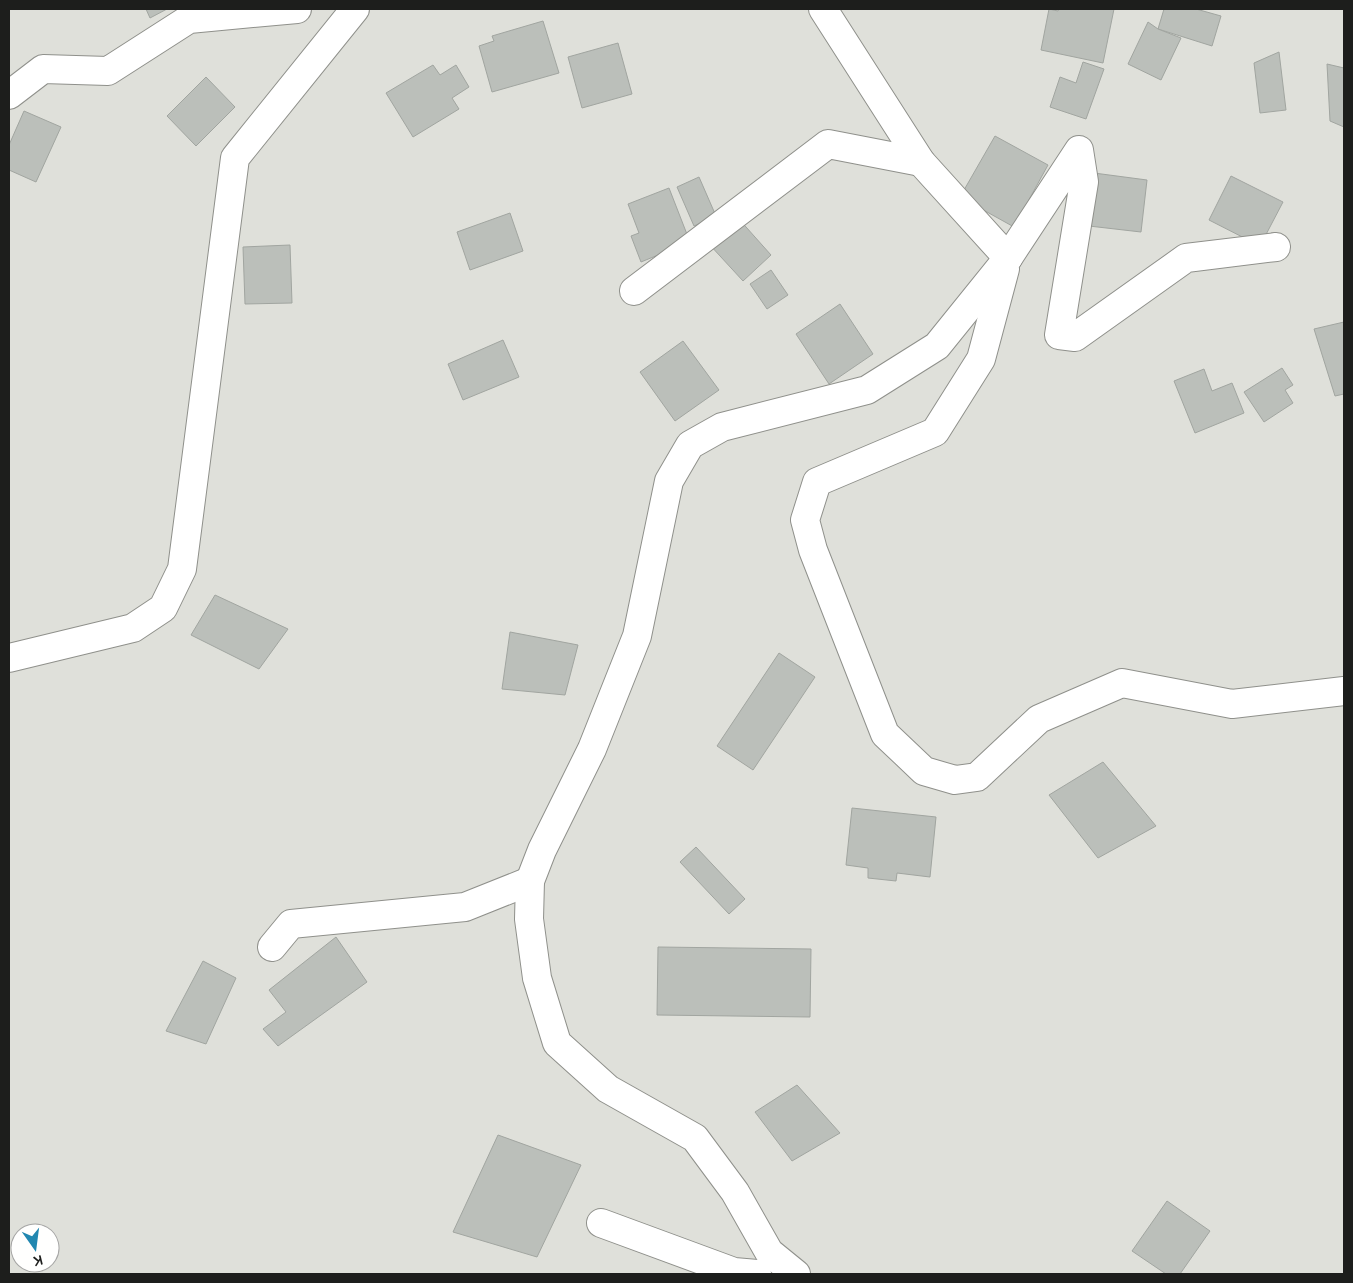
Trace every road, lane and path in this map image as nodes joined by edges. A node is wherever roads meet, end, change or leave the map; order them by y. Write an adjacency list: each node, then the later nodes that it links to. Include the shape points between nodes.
1 (298, 9): 4 (street, via 188,19 108,70 43,69)
2 (355, 9): 9 (street, via 236,158 182,569 163,608 133,628)
3 (823, 9): 5 (street)
4 (9, 94)
5 (921, 162): 7 (street); 8 (street, via 828,144)
6 (1276, 247): 7 (street, via 1186,258 1075,337 1058,335 1084,182 1079,150)
7 (1008, 258): 10 (street, via 981,360 934,432 817,482 806,520 813,550 885,734 924,771 955,780 977,777 1039,719 1122,683 1232,704); 11 (street, via 937,346 867,390 722,427 690,445 669,481 637,636 592,748)
8 (634, 291)
9 (9, 658)
10 (1344, 690)
11 (530, 881): 12 (street, via 466,908 291,924); 15 (street, via 529,918 537,978 557,1043 608,1089 695,1138 735,1192 769,1252)
12 (272, 947)
13 (601, 1222): 14 (street, via 734,1272)
14 (756, 1274)
15 (796, 1274)

